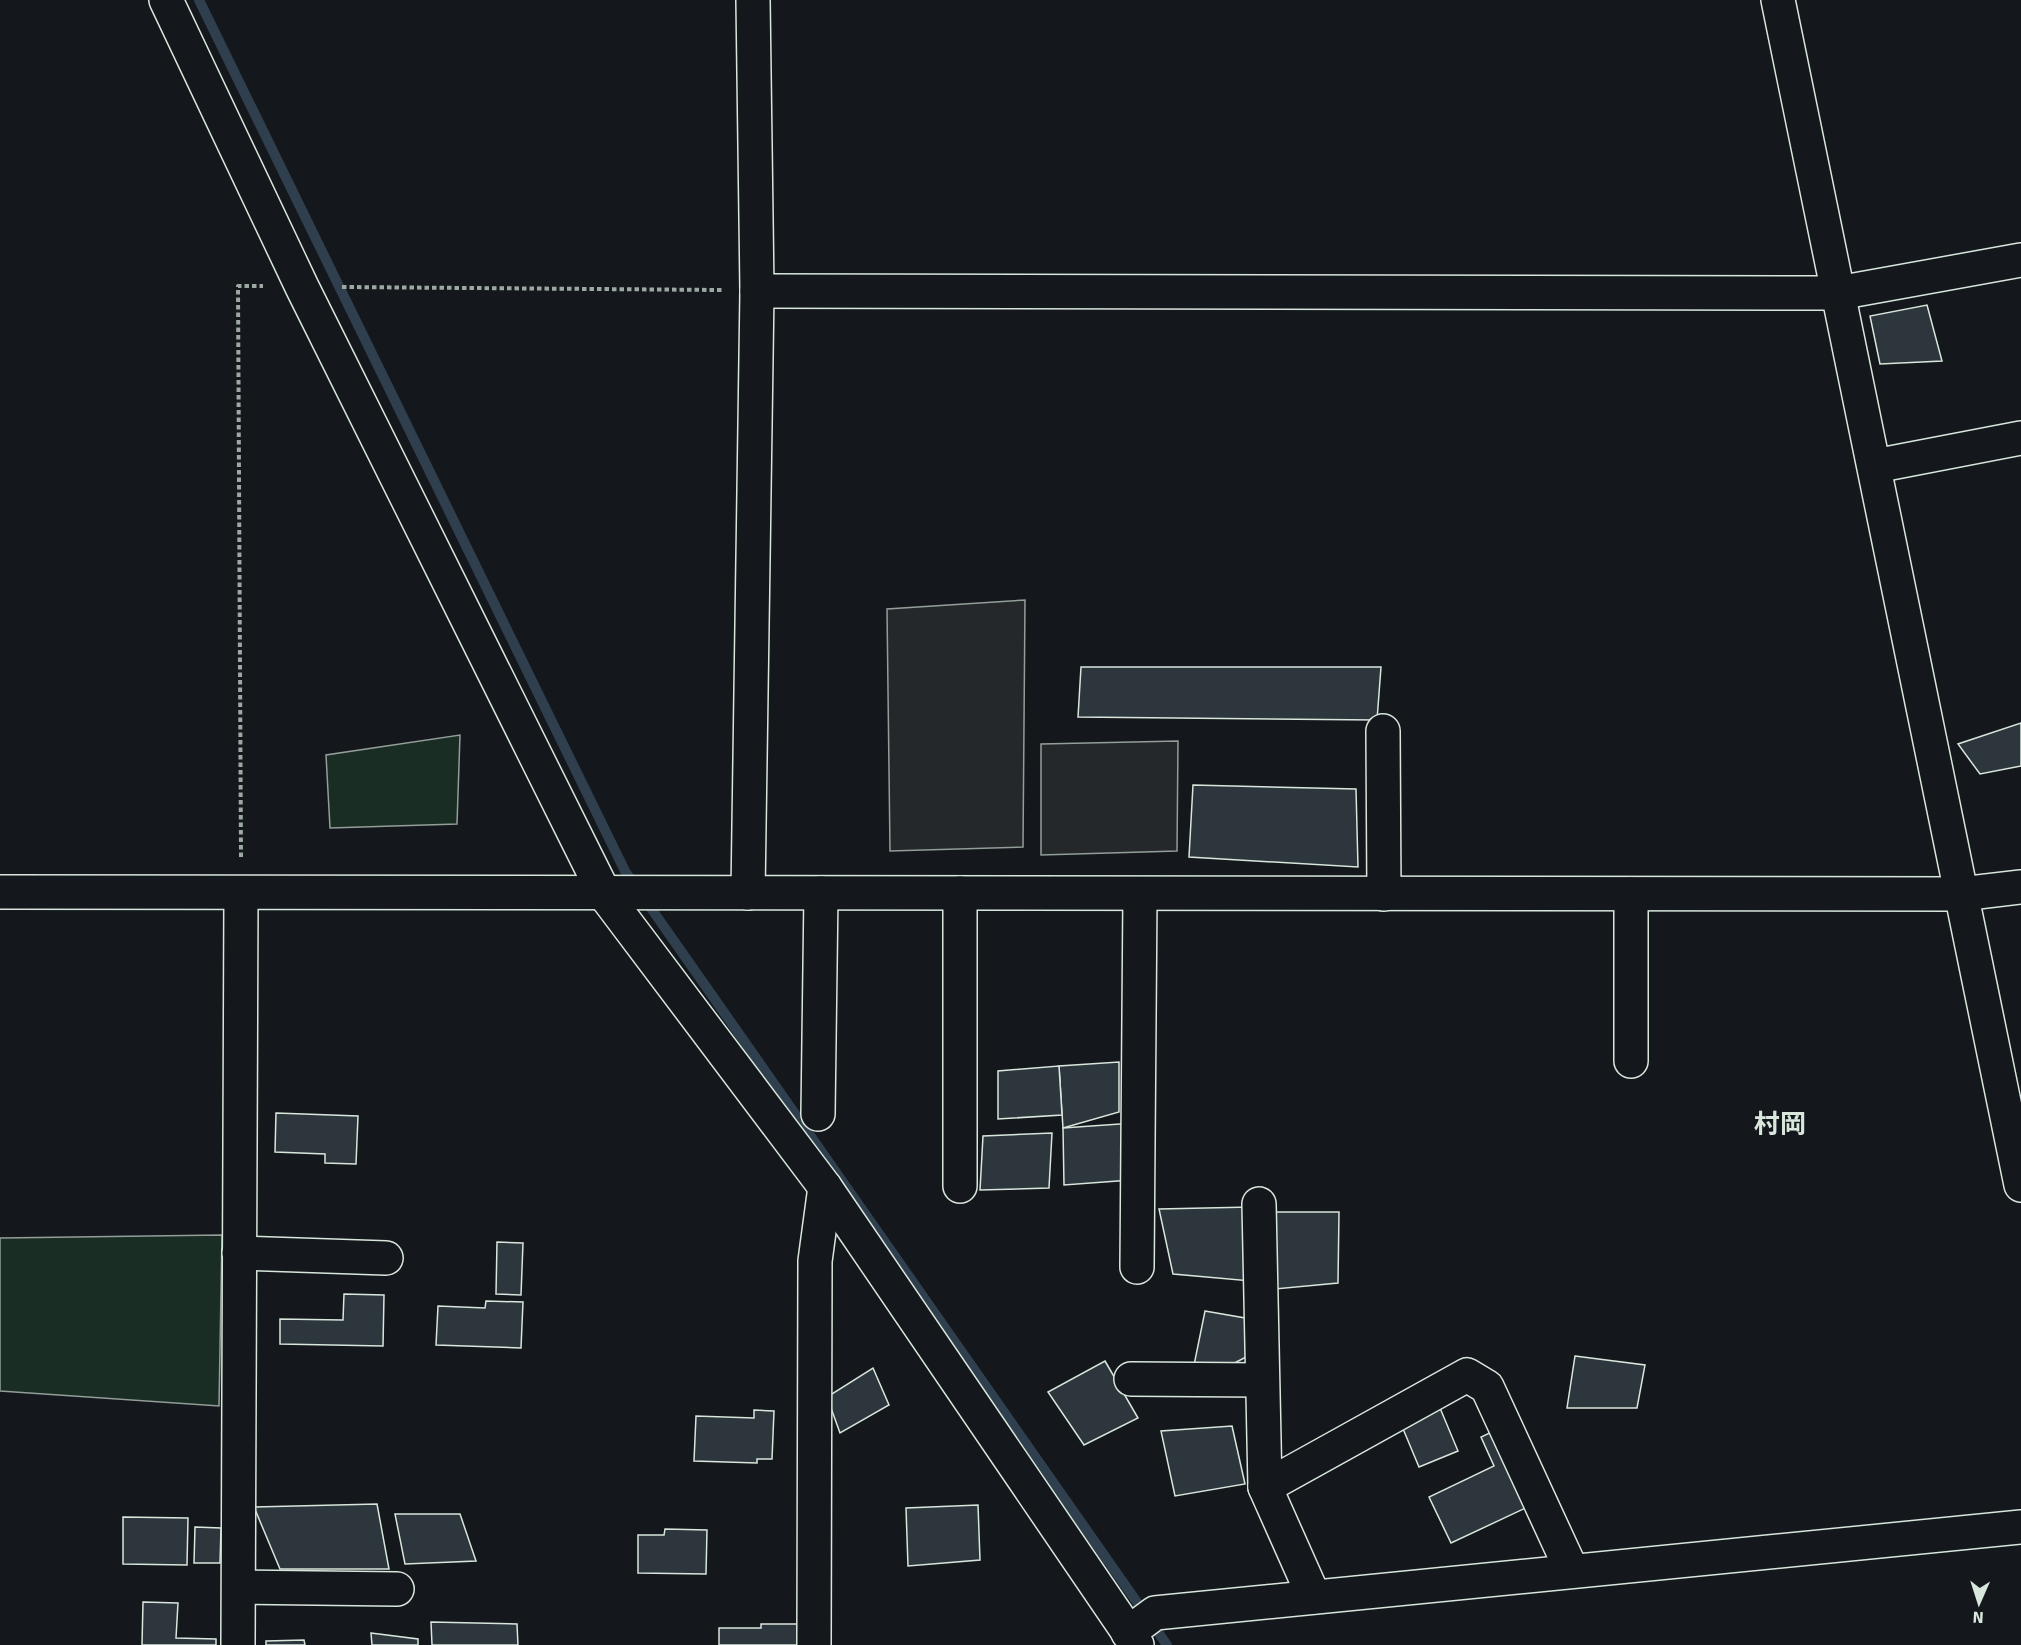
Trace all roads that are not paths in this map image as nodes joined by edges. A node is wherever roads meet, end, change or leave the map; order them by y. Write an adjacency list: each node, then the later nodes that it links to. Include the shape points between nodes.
1 (166, 0): 20 (street, via 302,287)
2 (753, 0): 5 (street)
3 (1778, 0): 6 (street)
4 (2021, 260): 6 (street)
5 (757, 291): 6 (street); 12 (street)
6 (1838, 293): 8 (street)
7 (2021, 438): 8 (street)
8 (1875, 466): 19 (street)
9 (1383, 731): 17 (street)
10 (2021, 887): 19 (street)
11 (0, 892): 14 (street)
12 (748, 893): 13 (street); 20 (street)
13 (822, 893): 15 (street); 22 (street)
14 (241, 894): 20 (street); 27 (street)
15 (960, 894): 16 (street); 24 (street)
16 (1140, 894): 17 (street); 29 (street)
17 (1384, 894): 18 (street)
18 (1631, 894): 19 (street); 21 (street)
19 (1961, 894): 23 (street)
20 (605, 895): 25 (street)
21 (1631, 1060)
22 (818, 1114)
23 (2021, 1185)
24 (960, 1186)
25 (825, 1188): 38 (street); 40 (street, via 815,1261)
26 (1259, 1204): 31 (street)
27 (240, 1252): 28 (street); 35 (street)
28 (386, 1258)
29 (1137, 1267)
30 (1131, 1379): 31 (street)
31 (1262, 1380): 32 (street)
32 (1265, 1487): 34 (street, via 1467,1375 1487,1387); 37 (street)
33 (2021, 1527): 34 (street)
34 (1572, 1571): 37 (street)
35 (239, 1587): 36 (street); 39 (street)
36 (398, 1589)
37 (1314, 1597): 38 (street, via 1155,1613)
38 (1133, 1639)
39 (238, 1645)
40 (814, 1645)

